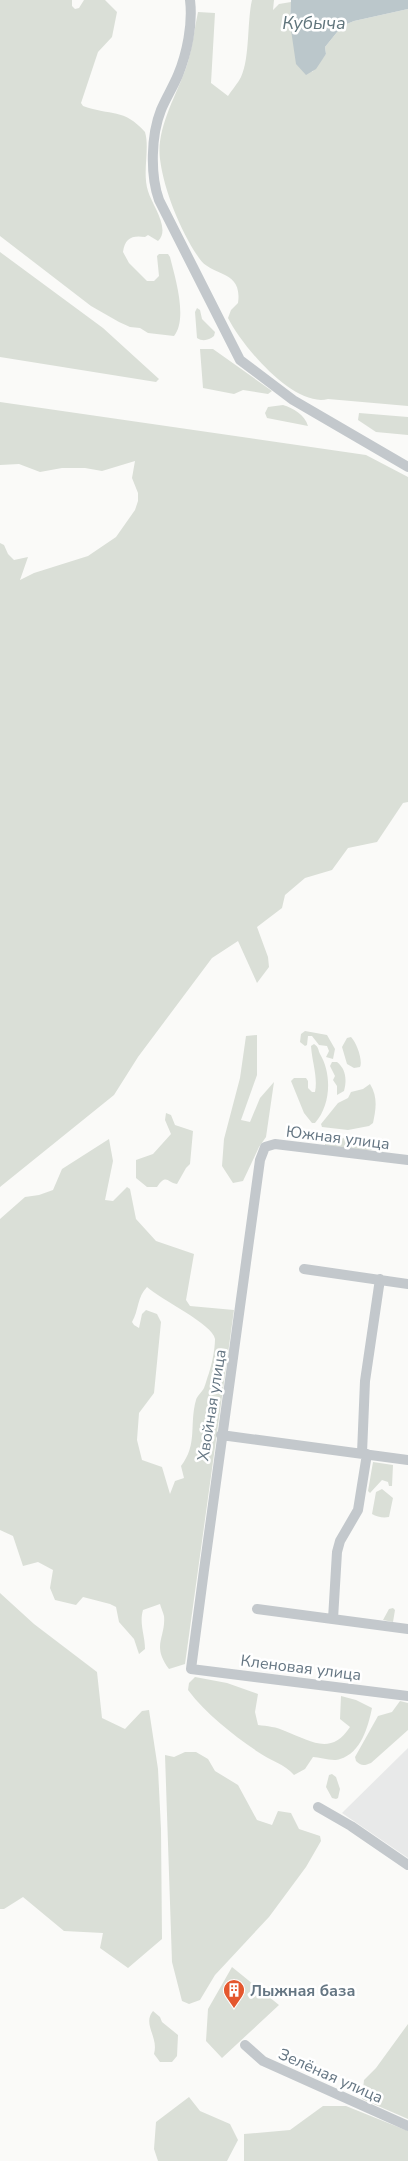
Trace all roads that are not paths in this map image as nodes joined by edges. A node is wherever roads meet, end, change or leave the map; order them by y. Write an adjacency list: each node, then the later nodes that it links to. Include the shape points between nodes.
1 (190, 0): 2 (street, via 186,48 156,125 153,170 159,200 240,360 293,400)
2 (408, 468)
3 (265, 1147): 4 (street, Южная улица, via 275,1144); 8 (street, Хвойная улица, via 260,1160)
4 (408, 1160)
5 (304, 1269): 6 (street)
6 (380, 1279): 7 (street); 9 (street, via 365,1381)
7 (408, 1284)
8 (221, 1435): 9 (street); 14 (street, Хвойная улица)
9 (364, 1454): 10 (street); 12 (street, via 358,1510 340,1541)
10 (408, 1460)
11 (257, 1608): 12 (street)
12 (333, 1620): 13 (street)
13 (408, 1629)
14 (191, 1669): 15 (street, Кленовая улица)
15 (408, 1696)
16 (318, 1807): 17 (street)
17 (408, 1865)
18 (245, 2045): 19 (street, Зелёная улица, via 263,2061)
19 (408, 2126)

